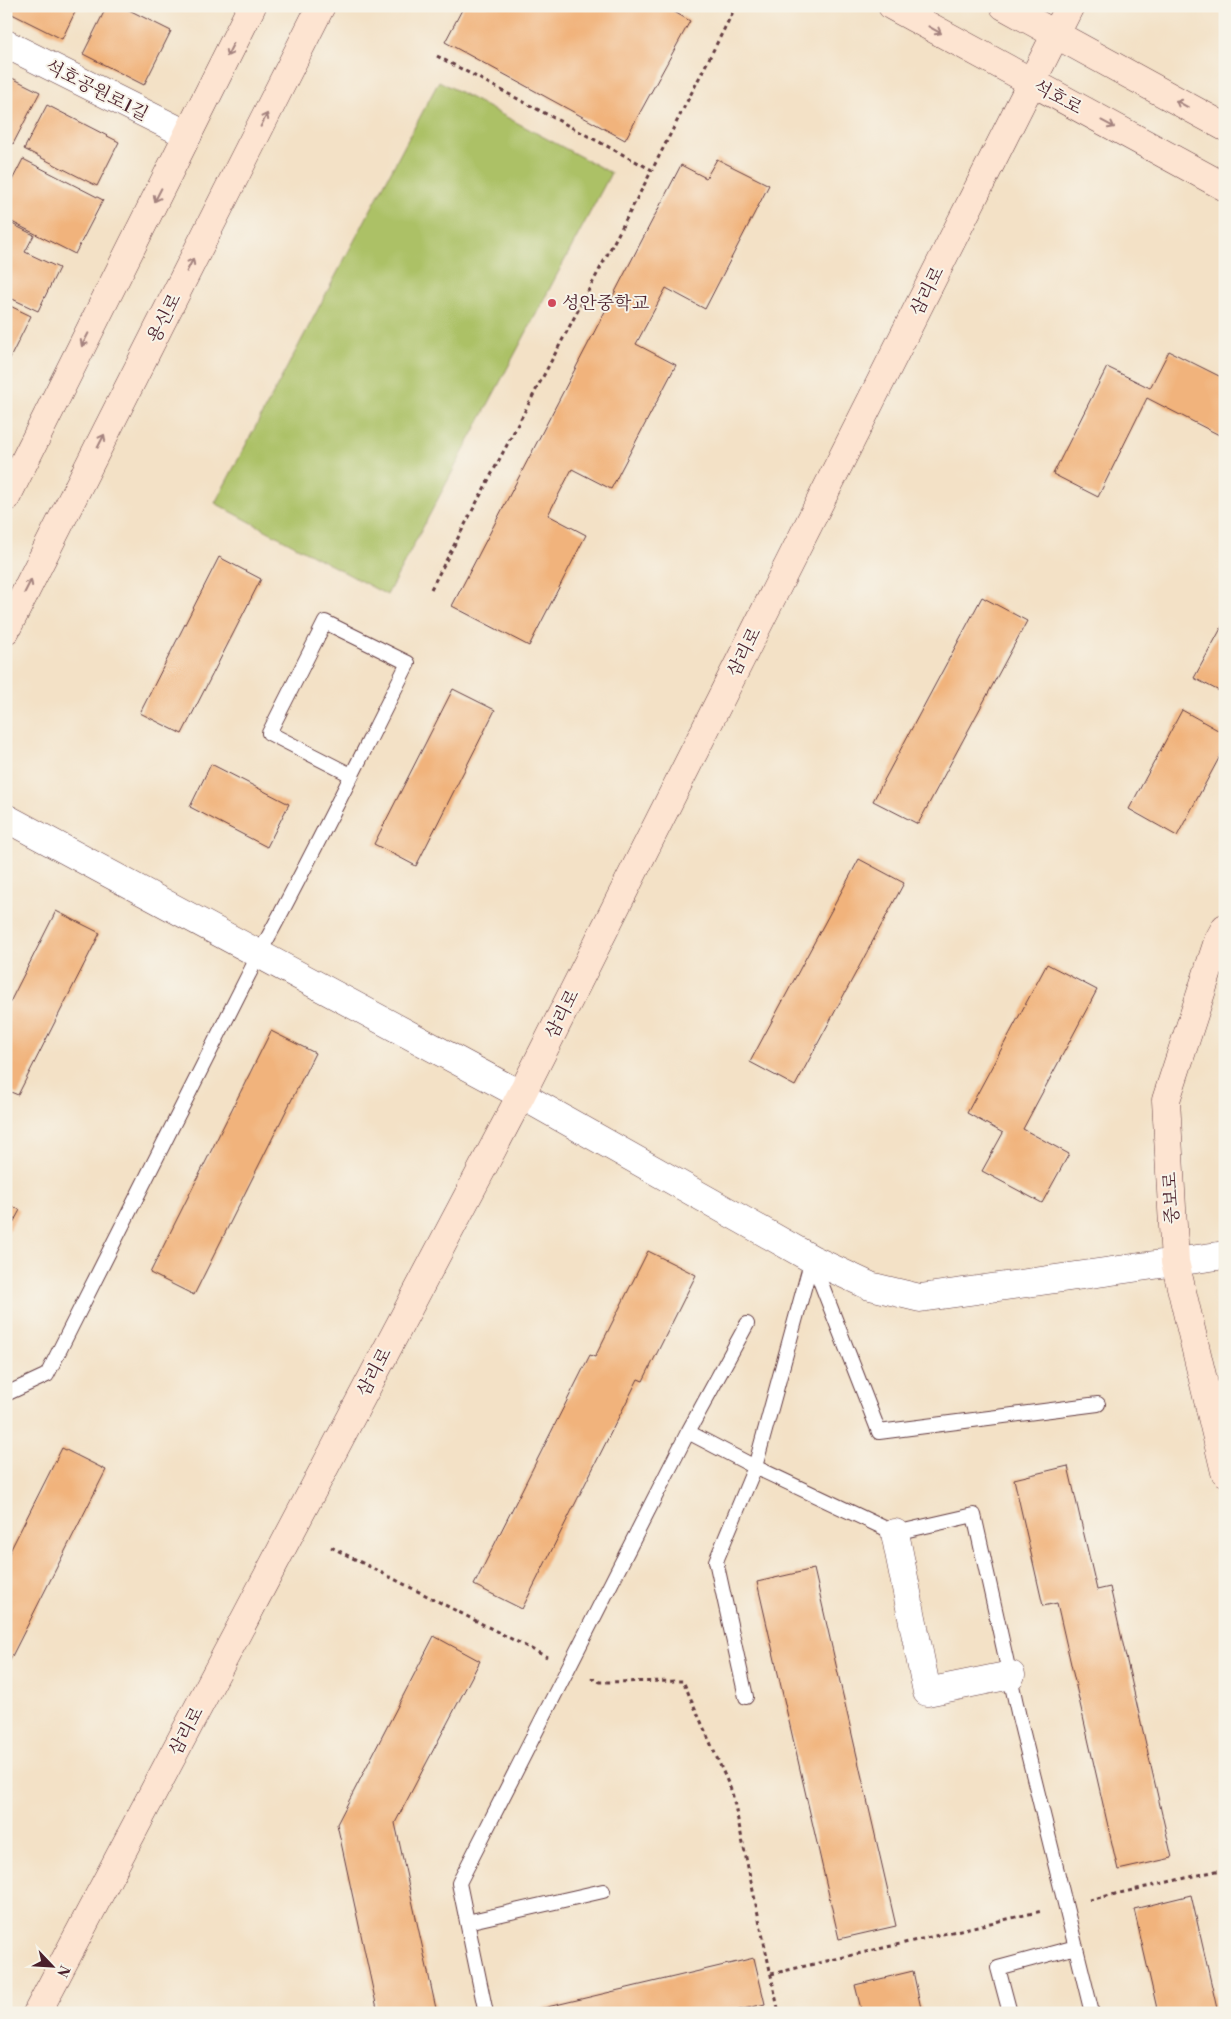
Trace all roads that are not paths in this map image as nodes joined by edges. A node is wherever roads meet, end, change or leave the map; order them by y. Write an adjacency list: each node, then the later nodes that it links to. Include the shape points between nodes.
1 (252, 6): 10 (street, one-way to 10)
2 (321, 6): 13 (street, 용신로, one-way to 2)
3 (892, 6): 8 (street, 석호로, one-way to 8)
4 (1004, 6): 6 (street)
5 (1070, 6): 6 (street, 삼리로)
6 (1056, 34): 8 (street, 삼리로); 9 (street, one-way to 6)
7 (6, 44): 10 (street, 석호공원로1길)
8 (1032, 83): 11 (street, 석호로, one-way to 11); 18 (street, 삼리로)
9 (1225, 127)
10 (188, 135): 12 (street, one-way to 12)
11 (1225, 187)
12 (6, 498)
13 (6, 630)
14 (351, 775): 14 (lane, via 269,733 325,622 408,663); 17 (lane)
15 (6, 818): 17 (street)
16 (1225, 928): 21 (street, 중보로, via 1166,1100)
17 (259, 954): 18 (street); 23 (lane, via 47,1375)
18 (521, 1095): 20 (street); 34 (street, 삼리로)
19 (1225, 1255): 21 (street)
20 (812, 1259): 21 (street, via 870,1286 920,1298); 24 (lane, via 879,1432); 26 (lane)
21 (1175, 1262): 27 (street, 중보로)
22 (746, 1324): 25 (lane)
23 (6, 1394)
24 (1098, 1404)
25 (688, 1432): 26 (lane); 32 (lane, via 459,1883)
26 (755, 1467): 28 (lane); 30 (lane, via 716,1561)
27 (1225, 1472)
28 (895, 1533): 29 (lane, via 974,1515); 29 (street, via 927,1692)
29 (1011, 1675): 33 (lane)
30 (746, 1696)
31 (603, 1891): 32 (lane)
32 (467, 1922): 35 (lane)
33 (1076, 1947): 36 (lane, via 998,1968); 37 (lane)
34 (37, 2013)
35 (486, 2013)
36 (1010, 2013)
37 (1092, 2013)

